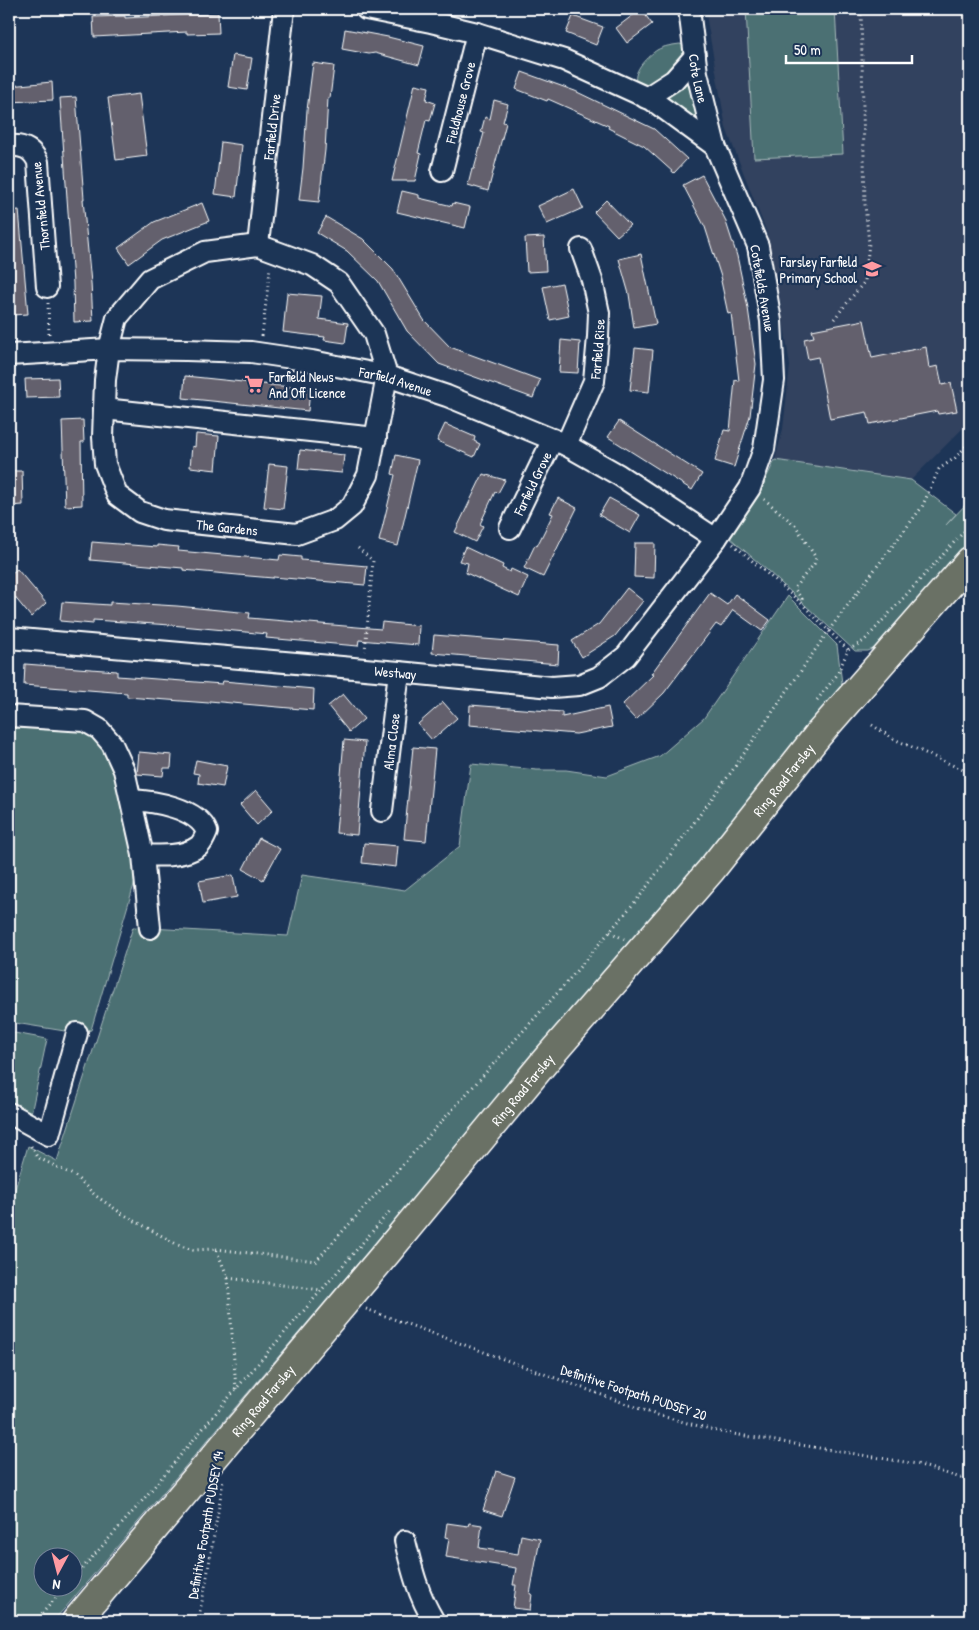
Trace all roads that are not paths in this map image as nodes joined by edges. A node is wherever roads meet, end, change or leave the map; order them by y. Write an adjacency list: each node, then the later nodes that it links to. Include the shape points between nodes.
1 (284, 9): 10 (street, Farfield Drive)
2 (366, 9): 4 (street)
3 (689, 9): 5 (street, Cote Lane)
4 (477, 33): 6 (street, via 564,60); 9 (street, Fieldhouse Grove)
5 (695, 56): 6 (street, via 674,80); 8 (street, Cote Lane)
6 (646, 98): 8 (street)
7 (9, 146): 12 (street, Thornfield Avenue, via 25,148 34,154 38,162)
8 (715, 146): 20 (street, Cotefields Avenue, via 758,246 772,321 774,380 764,450 750,488)
9 (442, 171)
10 (265, 247): 13 (street, The Gardens, via 205,252 150,279 116,318); 15 (street, The Gardens, via 312,265 338,283 374,334)
11 (581, 249): 18 (street, Farfield Rise, via 599,313 594,381)
12 (47, 287)
13 (109, 350): 14 (street, Farfield Avenue); 15 (street, Farfield Avenue, via 260,353); 16 (street, The Gardens)
14 (9, 355)
15 (387, 376): 17 (street, The Gardens); 18 (street, Farfield Avenue, via 447,396)
16 (104, 409): 17 (street); 17 (street, The Gardens, via 105,464 117,495 140,512 164,520 298,534 335,520 352,506 368,475)
17 (376, 438)
18 (560, 442): 19 (street, Farfield Grove); 20 (street, Farfield Avenue)
19 (510, 528)
20 (718, 536): 23 (street, Westway, via 626,656 599,677 579,685 552,687)
21 (970, 561): 32 (highway, Ring Road Farsley, via 818,735 711,870 546,1060)
22 (9, 638): 23 (street, Westway)
23 (399, 672): 26 (street, Alma Close)
24 (9, 716): 25 (street, via 85,721 99,729 112,744 124,770)
25 (132, 800): 27 (street); 27 (street, via 182,810 198,818 207,832 200,845 181,853)
26 (382, 811)
27 (143, 855): 28 (street)
28 (150, 928)
29 (77, 1033): 30 (street, via 49,1135)
30 (9, 1113)
31 (405, 1541): 33 (street, via 413,1575)
32 (76, 1621)
33 (434, 1621)

